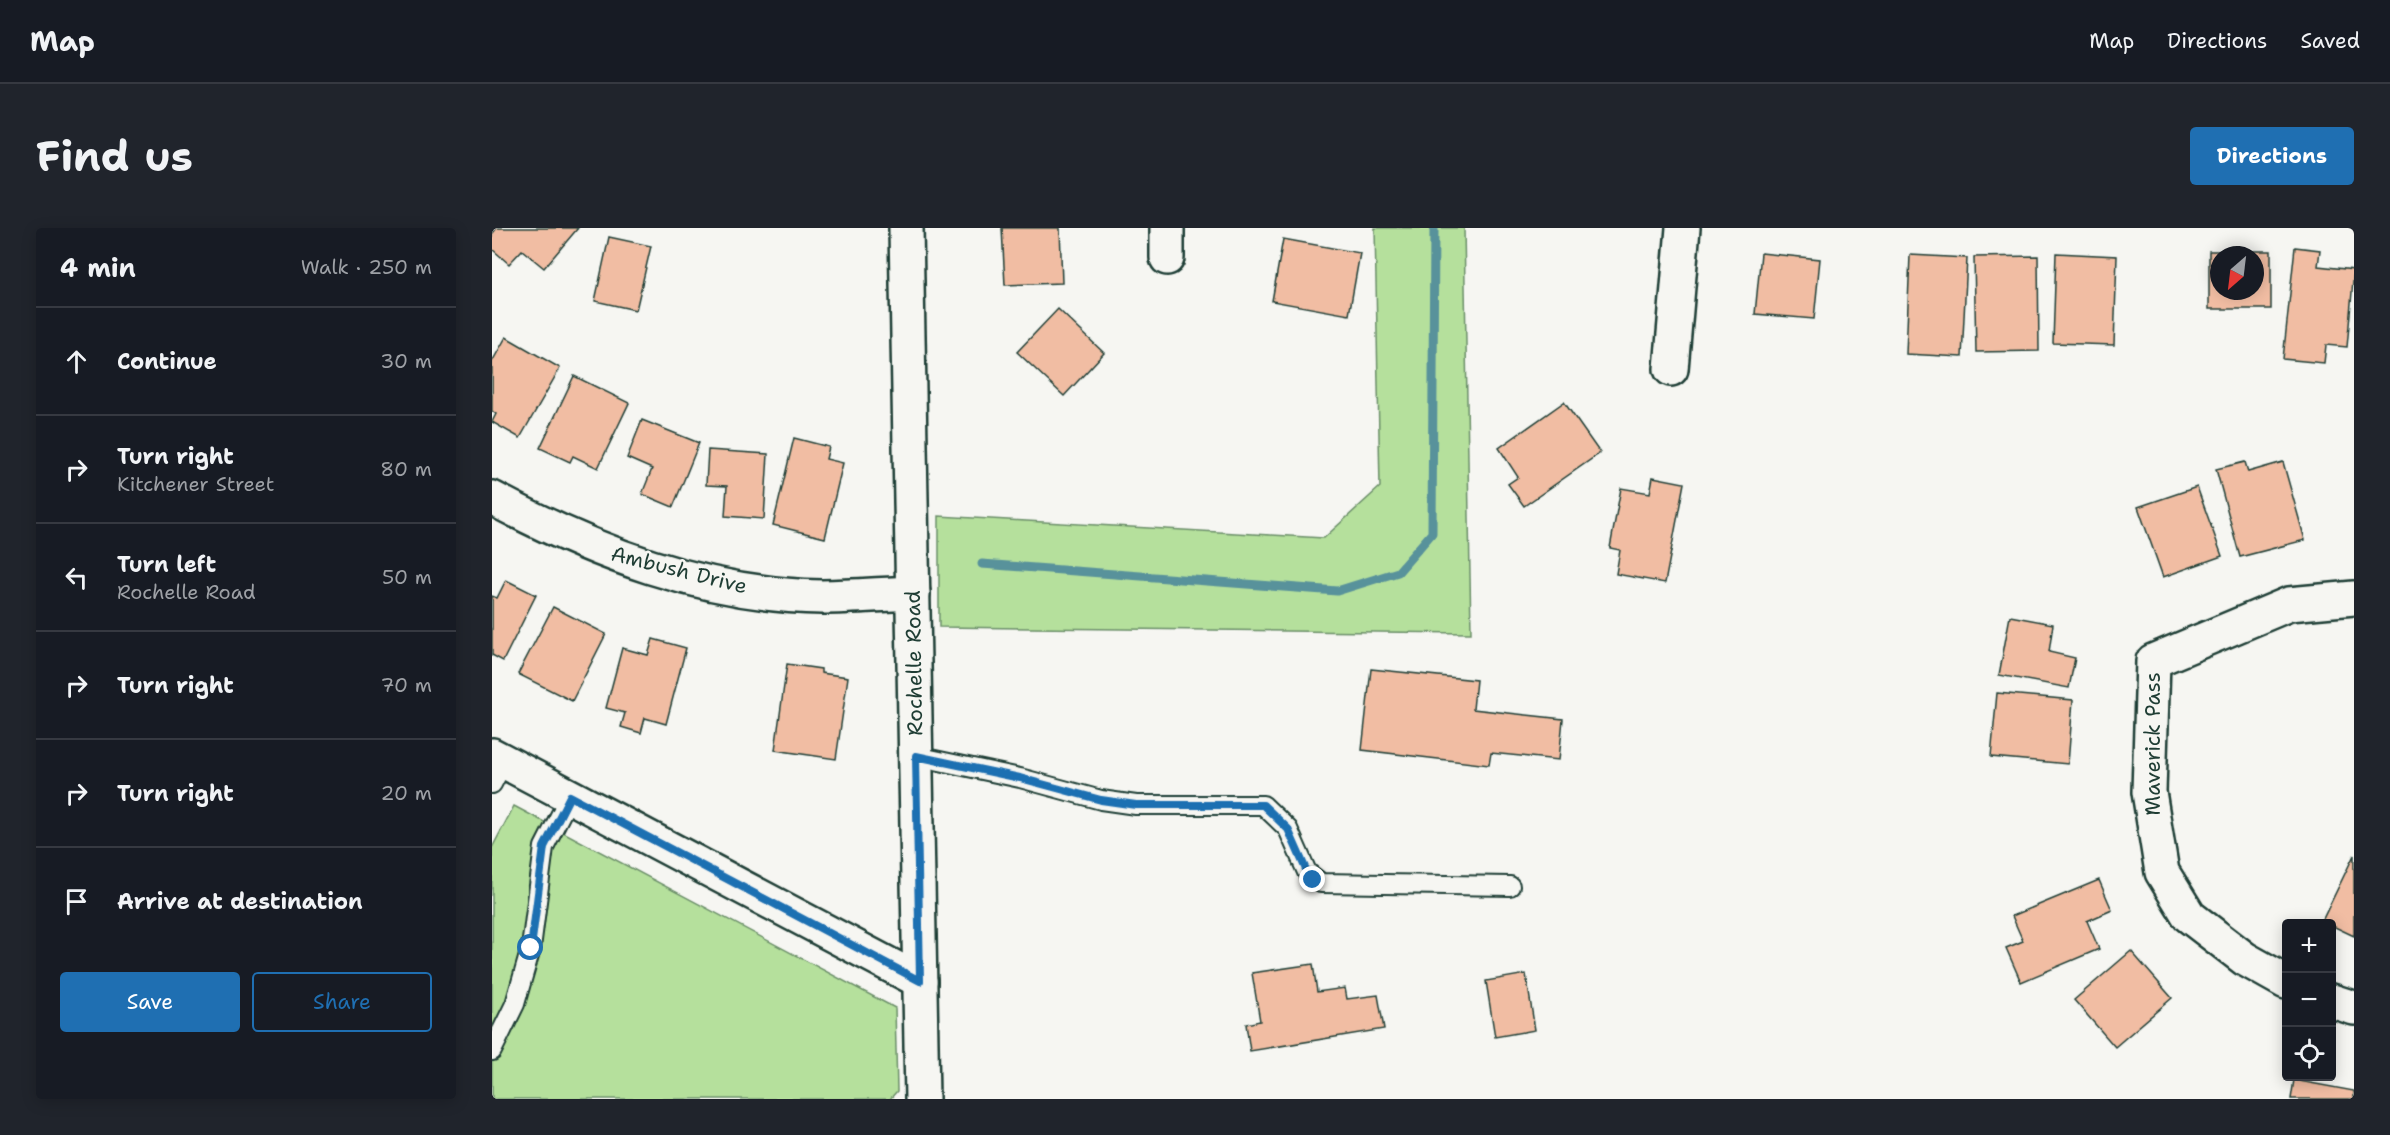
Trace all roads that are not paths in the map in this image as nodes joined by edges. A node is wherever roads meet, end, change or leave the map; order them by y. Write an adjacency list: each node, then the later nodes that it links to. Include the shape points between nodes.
1 (906, 228): 5 (street, Rochelle Road)
2 (1683, 228): 3 (street)
3 (1671, 369)
4 (492, 498): 5 (street, Ambush Drive, via 606,552 676,574 748,589 821,597)
5 (913, 593): 7 (street, Rochelle Road)
6 (2354, 598): 11 (street, Maverick Pass, via 2289,604 2153,662 2149,792 2162,872 2189,916 2245,959)
7 (916, 756): 10 (lane, via 1136,805 1263,805 1288,829 1307,872 1321,883); 12 (street, Rochelle Road)
8 (496, 767): 9 (street)
9 (570, 796): 12 (street); 15 (lane, via 544,847 531,948 515,1004)
10 (1510, 886)
11 (2282, 980)
12 (920, 981): 16 (street, Rochelle Road)
13 (2336, 1003): 14 (street)
14 (2354, 1008)
15 (492, 1051)
16 (922, 1099)

